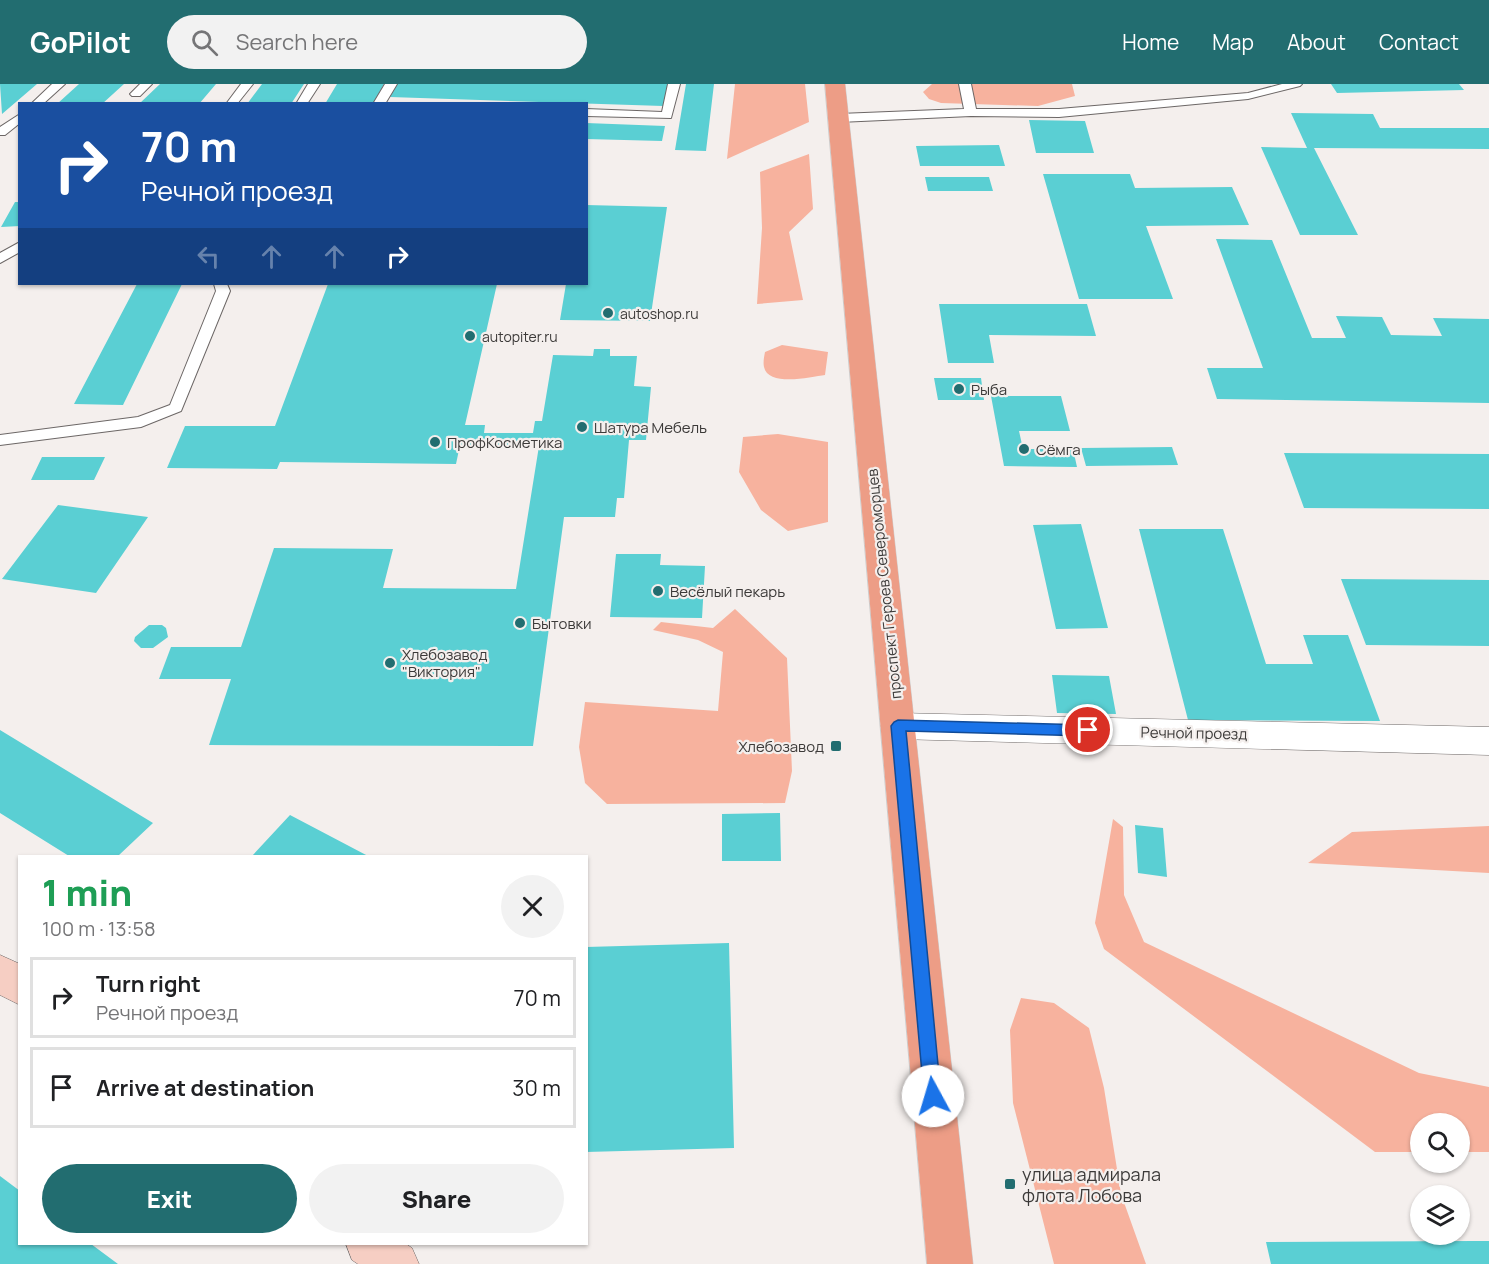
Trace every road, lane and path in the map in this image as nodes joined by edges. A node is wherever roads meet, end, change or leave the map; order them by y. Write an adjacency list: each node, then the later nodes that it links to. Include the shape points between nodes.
1 (59, 84): 11 (lane)
2 (146, 84): 10 (lane)
3 (247, 84): 12 (lane)
4 (314, 84): 13 (lane)
5 (391, 84): 14 (lane)
6 (674, 84): 15 (lane, via 668,116)
7 (835, 84): 17 (main road, проспект Героев Североморцев)
8 (965, 84): 16 (lane)
9 (1296, 84): 16 (lane, via 1248,96 1082,111)
10 (136, 94)
11 (38, 102)
12 (233, 102)
13 (302, 102)
14 (381, 102)
15 (588, 112)
16 (971, 112): 17 (lane)
17 (839, 118): 25 (main road, проспект Героев Североморцев)
18 (18, 119): 19 (lane)
19 (1, 132): 20 (lane)
20 (18, 135)
21 (18, 247): 22 (lane)
22 (0, 259)
23 (221, 285): 24 (lane, via 223,291 176,408 141,422)
24 (0, 440)
25 (898, 726): 26 (street, Речной проезд); 31 (main road, проспект Героев Североморцев)
26 (1489, 741)
27 (0, 973): 28 (street)
28 (18, 986)
29 (369, 1245): 30 (street)
30 (396, 1264)
31 (950, 1264)

